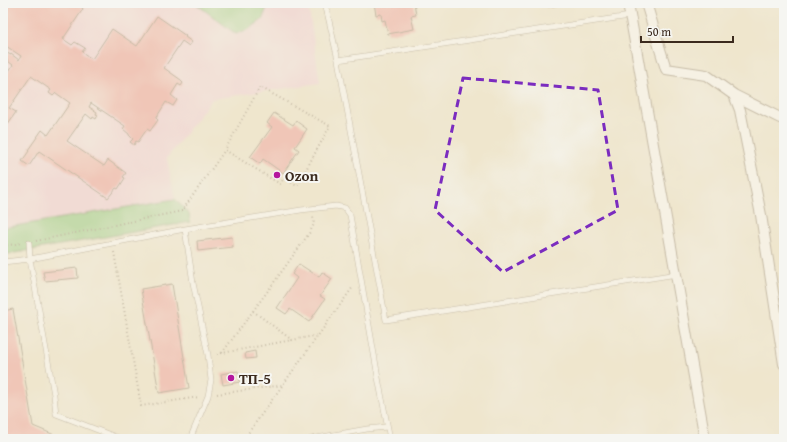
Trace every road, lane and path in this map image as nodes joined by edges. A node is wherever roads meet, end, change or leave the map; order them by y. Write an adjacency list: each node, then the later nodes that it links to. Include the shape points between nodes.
1 (325, 3): 5 (lane)
2 (628, 3): 4 (street)
3 (646, 3): 6 (street, via 666,69 706,75)
4 (630, 16): 5 (lane); 16 (street)
5 (338, 60): 16 (lane, via 386,320)
6 (734, 95): 7 (street); 23 (street, via 740,110 761,215)
7 (784, 119)
8 (225, 150): 8 (path, via 260,87 330,126 297,186 284,178 280,184); 11 (path, via 182,211)
9 (312, 209): 10 (lane); 17 (lane, via 336,206 345,208 350,214); 18 (path, via 314,224 310,232)
10 (185, 229): 12 (lane); 22 (lane)
11 (29, 243): 13 (path); 14 (lane)
12 (112, 243): 14 (lane); 25 (path, via 141,406)
13 (3, 246)
14 (30, 259): 15 (lane); 27 (lane, via 56,414)
15 (3, 262)
16 (677, 274): 32 (street)
17 (361, 278): 19 (path); 26 (lane)
18 (253, 311): 20 (path); 21 (path)
19 (320, 334): 20 (path); 24 (path)
20 (292, 340): 21 (path)
21 (222, 353): 22 (path)
22 (208, 355): 25 (lane, via 211,380)
23 (784, 364)
24 (283, 385): 25 (path); 29 (path)
25 (208, 396): 28 (lane)
26 (387, 427): 30 (lane); 31 (lane)
27 (121, 439)
28 (190, 439)
29 (244, 439)
30 (311, 439)
31 (390, 439)
32 (705, 439)

